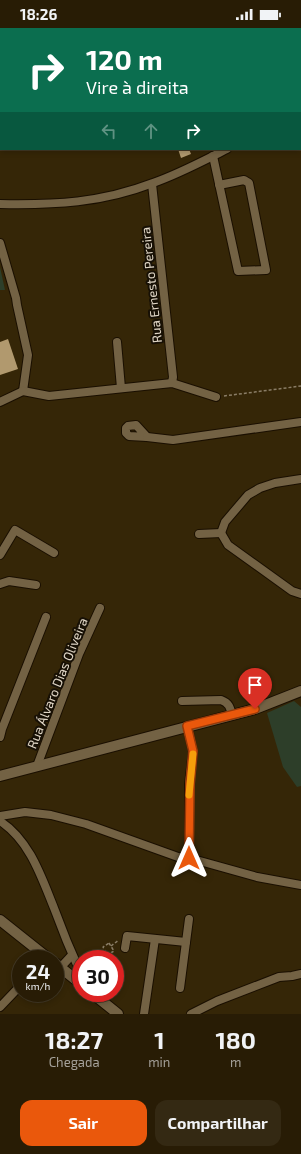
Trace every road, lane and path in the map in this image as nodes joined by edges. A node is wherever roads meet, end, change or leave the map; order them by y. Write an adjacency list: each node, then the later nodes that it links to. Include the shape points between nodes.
1 (226, 150): 2 (street)
2 (212, 156): 3 (street); 4 (street)
3 (152, 184): 5 (street, via 85,201 40,205); 8 (street, Rua Ernesto Pereira)
4 (219, 185): 4 (street, via 238,271 266,270 249,183 244,180)
5 (0, 204)
6 (0, 243): 11 (street, via 27,346 28,366)
7 (118, 342): 10 (street)
8 (172, 383): 10 (street); 12 (street)
9 (301, 386): 12 (path)
10 (121, 388): 11 (street, via 49,396)
11 (23, 391): 13 (street)
12 (216, 397)
13 (0, 402)
14 (301, 422): 15 (street, via 173,440)
15 (147, 437)
16 (301, 479): 17 (street, via 275,483 248,495 225,522)
17 (221, 533): 18 (street); 23 (street, via 228,544 292,591)
18 (200, 534)
19 (54, 553): 20 (street, via 15,530)
20 (0, 555)
21 (0, 584): 22 (street, via 9,581)
22 (36, 585)
23 (301, 594)
24 (100, 608): 31 (street, Rua Álvaro Dias Oliveira, via 78,654)
25 (46, 617): 30 (street)
26 (301, 691): 28 (main road)
27 (182, 702): 28 (street, via 221,700 229,705)
28 (232, 715): 29 (main road)
29 (187, 726): 31 (main road); 35 (street, via 193,751)
30 (0, 736)
31 (37, 766): 32 (main road)
32 (0, 776)
33 (0, 816): 35 (street, via 25,812 50,814 178,857)
34 (0, 821): 44 (street, via 19,837 30,852 42,876)
35 (189, 858): 36 (street, via 258,877)
36 (301, 885)
37 (0, 920): 42 (main road)
38 (189, 920): 40 (street)
39 (155, 939): 40 (street); 41 (street, via 127,936); 54 (street)
40 (186, 942): 49 (street)
41 (125, 948)
42 (37, 950)
43 (105, 951): 43 (path, via 107,955 114,951 109,943 103,947)
44 (72, 955): 45 (street)
45 (64, 957)
46 (64, 971): 48 (main road)
47 (301, 974): 55 (street, via 279,977)
48 (72, 977)
49 (180, 988)
50 (12, 994): 52 (street)
51 (103, 1002): 53 (main road)
52 (0, 1007)
53 (118, 1014)
54 (144, 1014)
55 (191, 1014)

